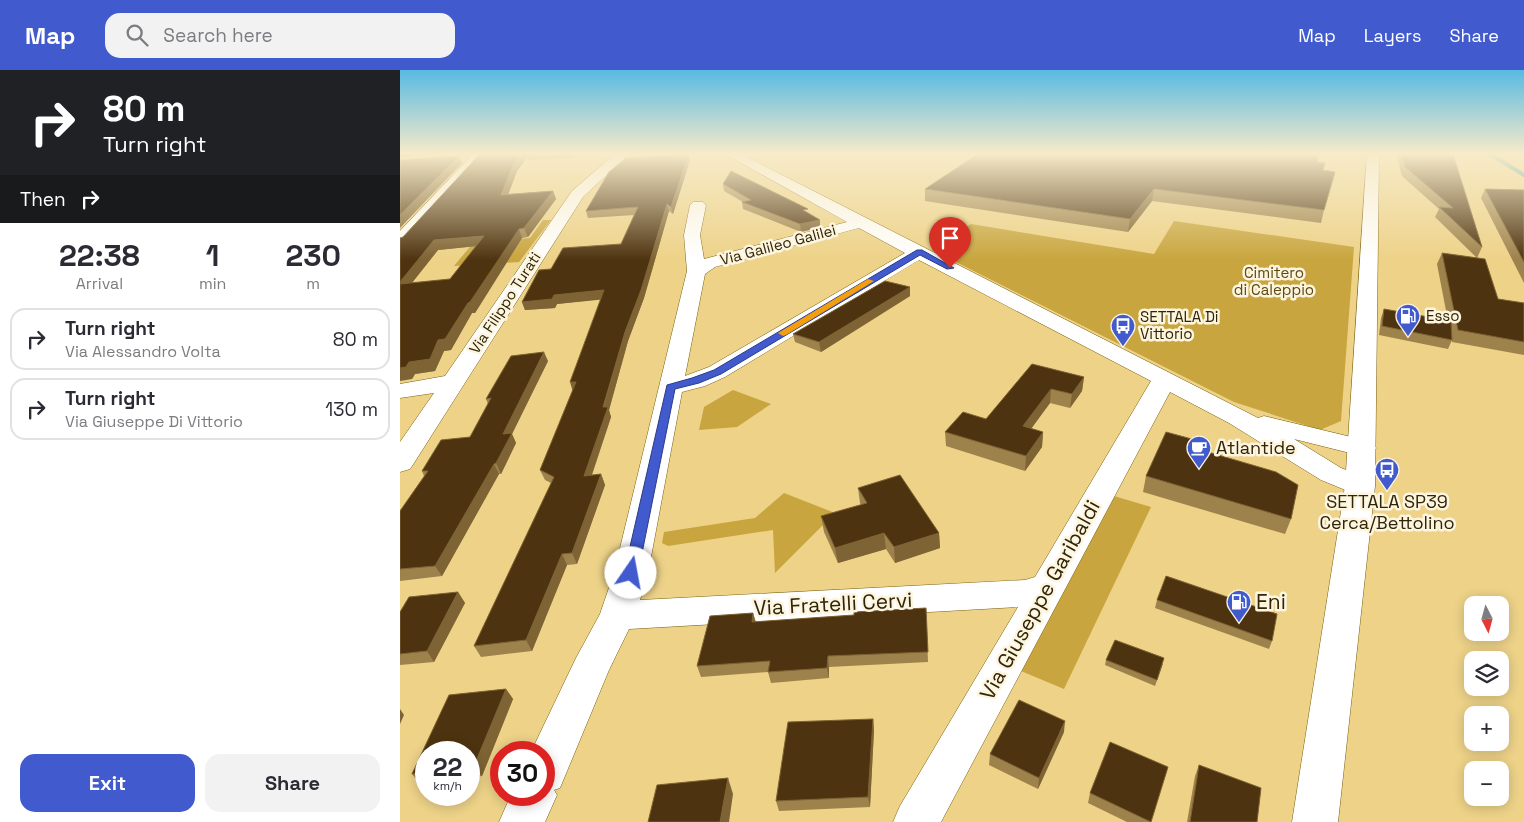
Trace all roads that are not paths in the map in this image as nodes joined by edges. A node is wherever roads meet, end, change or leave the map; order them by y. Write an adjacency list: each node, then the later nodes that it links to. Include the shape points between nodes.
1 (450, 189): 7 (street)
2 (583, 189): 11 (street, Via Filippo Turati)
3 (797, 189): 6 (street)
4 (1372, 189): 15 (street)
5 (698, 205): 9 (street, via 692,235)
6 (861, 223): 8 (street); 9 (street, Via Galileo Galilei, via 709,263)
7 (400, 241)
8 (920, 252): 10 (street); 12 (street, via 718,372)
9 (696, 271): 12 (street)
10 (1165, 379): 14 (street); 18 (street, Via Giuseppe Garibaldi)
11 (453, 382): 13 (street); 16 (street, Via Filippo Turati)
12 (671, 387): 19 (street, via 631,573)
13 (400, 391)
14 (1238, 417): 15 (street); 17 (street, via 1331,474)
15 (1362, 448): 17 (street)
16 (400, 463)
17 (1360, 486): 24 (street)
18 (1048, 587): 19 (street, Via Fratelli Cervi, via 1025,593); 23 (street, Via Giuseppe Garibaldi)
19 (618, 615): 20 (street)
20 (555, 748)
21 (529, 806): 22 (street)
22 (522, 822)
23 (916, 822)
24 (1315, 822)

